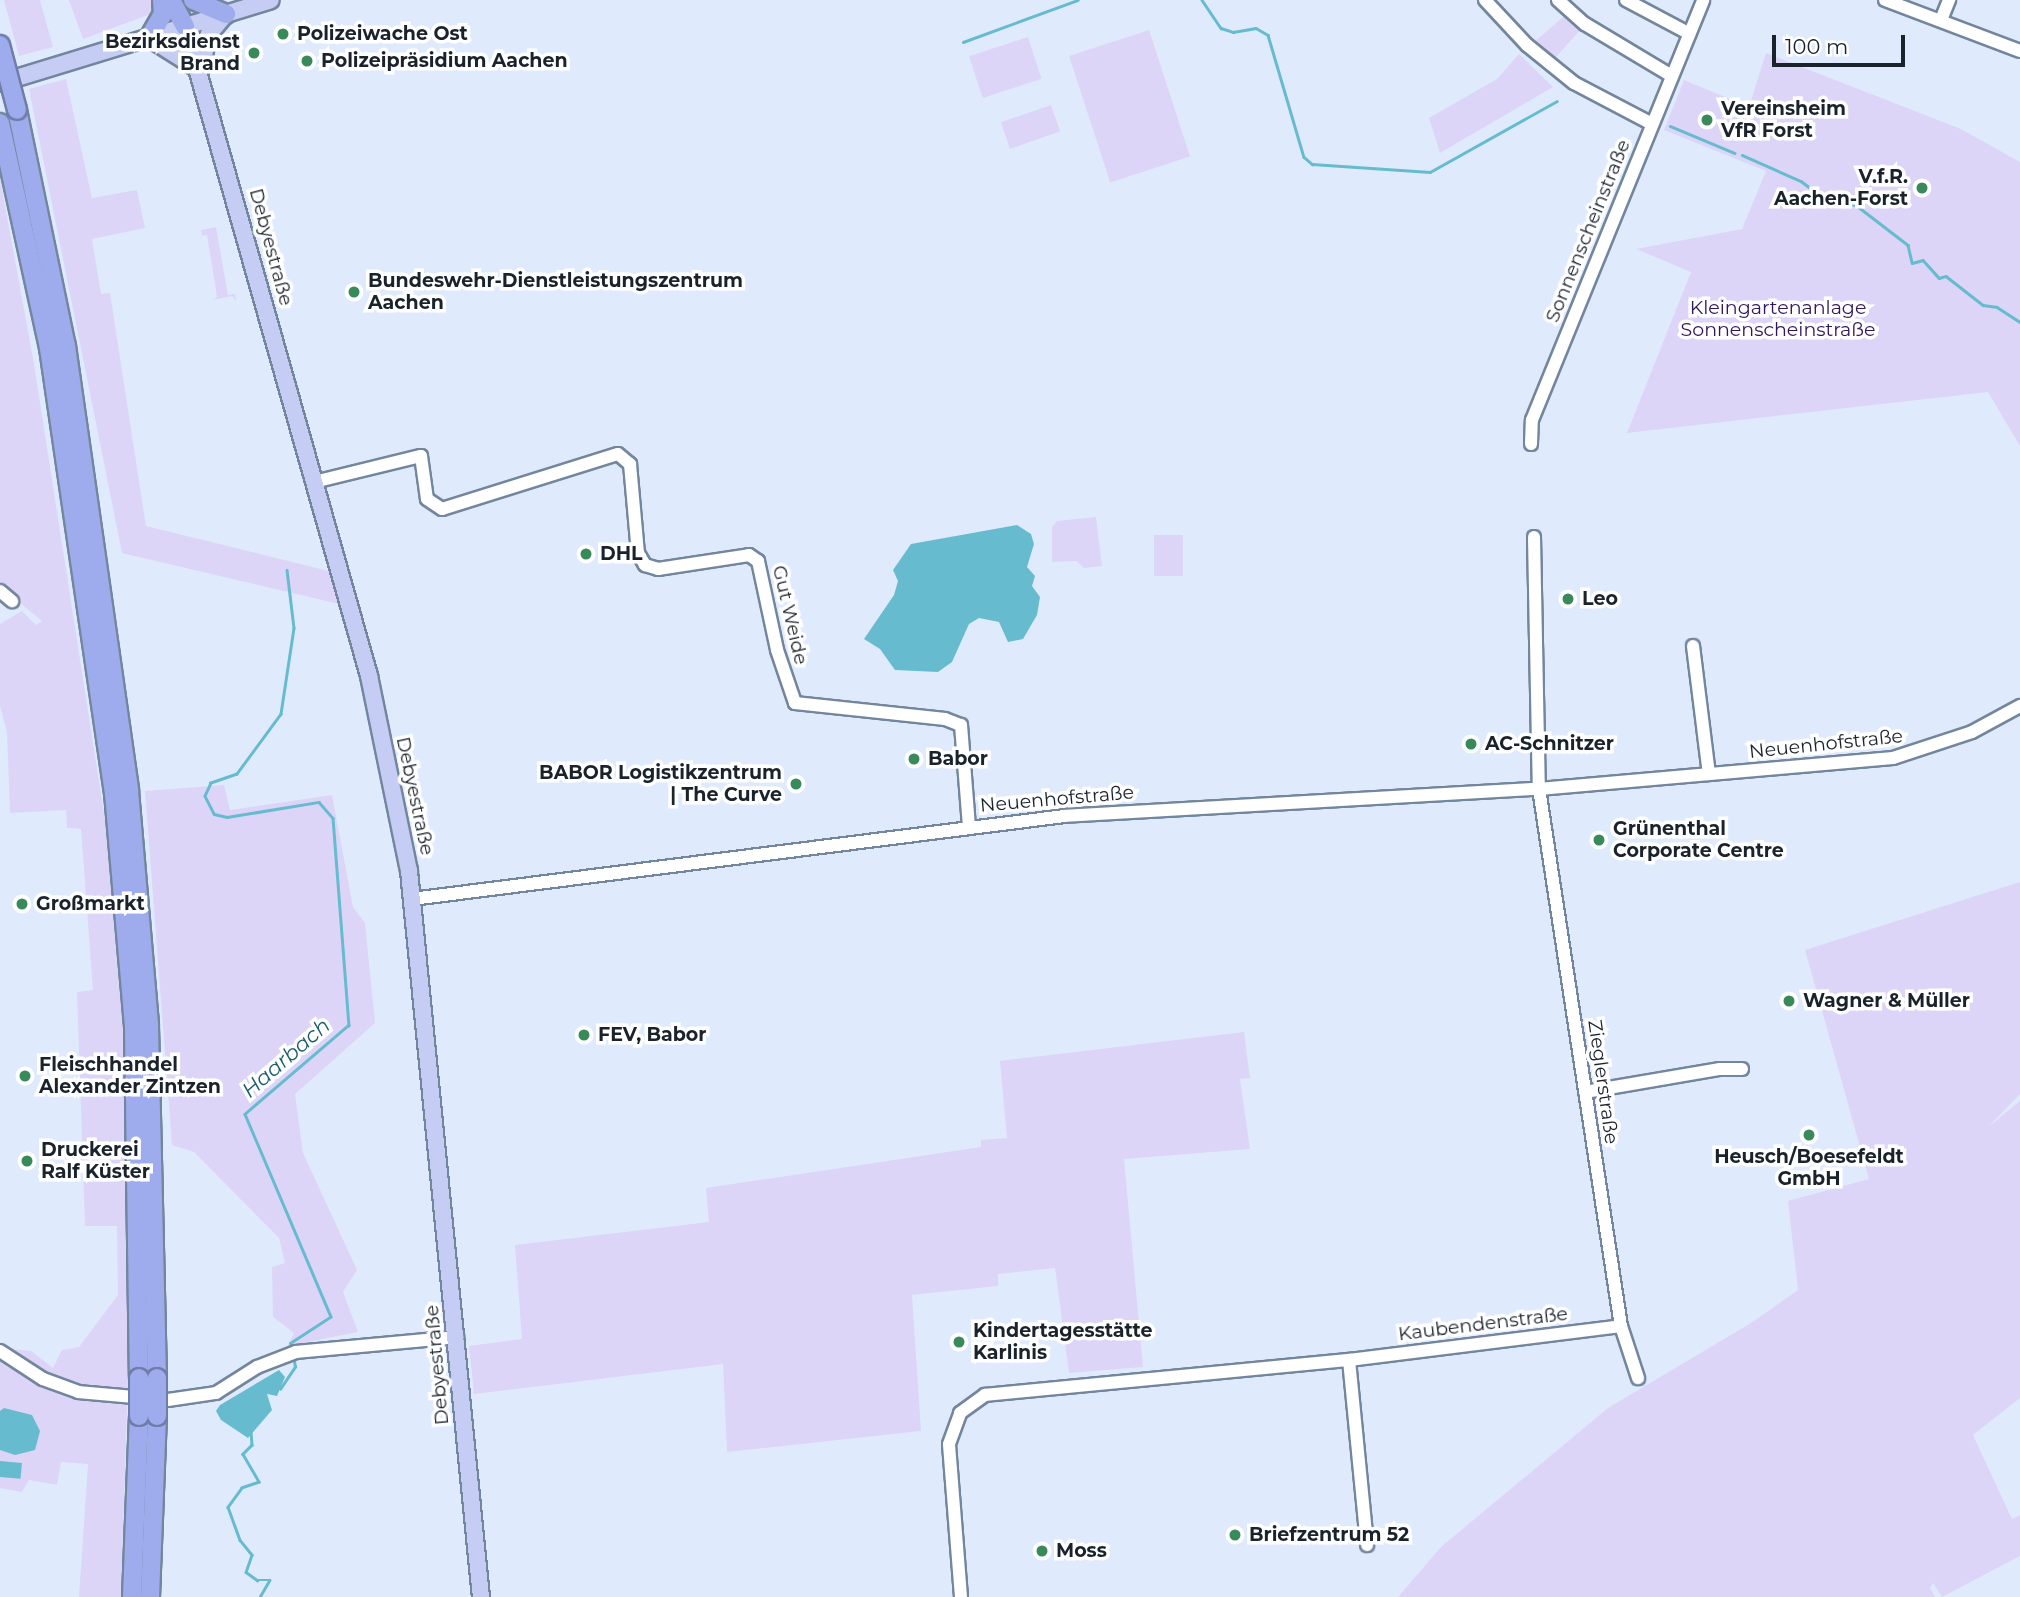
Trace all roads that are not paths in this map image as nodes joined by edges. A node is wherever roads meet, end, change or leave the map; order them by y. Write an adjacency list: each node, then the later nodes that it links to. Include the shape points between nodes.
1 (162, 0): 16 (highway, via 163,14)
2 (171, 0): 14 (highway)
3 (180, 0): 14 (highway)
4 (193, 0): 12 (highway)
5 (271, 0): 12 (main road)
6 (1485, 0): 23 (street, via 1527,45 1574,83)
7 (1558, 0): 20 (street, via 1585,24)
8 (1626, 0): 15 (street)
9 (1703, 0): 15 (street, Sonnenscheinstraße)
10 (1885, 0): 13 (street)
11 (1949, 0): 13 (street)
12 (226, 14): 14 (main road); 19 (main road, via 209,34)
13 (1941, 20): 18 (street)
14 (185, 26): 16 (main road); 19 (main road, Debyestraße)
15 (1689, 34): 20 (street, Sonnenscheinstraße)
16 (149, 38): 19 (main road); 21 (main road)
17 (0, 45): 41 (highway, bridge, via 66,346 129,791 149,1026)
18 (2020, 51)
19 (200, 70): 25 (main road, Debyestraße)
20 (1672, 76): 23 (street, Sonnenscheinstraße)
21 (0, 83)
22 (0, 123): 41 (highway, via 49,348 114,793 134,1027)
23 (1652, 124): 24 (street, Sonnenscheinstraße, via 1532,420)
24 (1531, 444)
25 (314, 482): 33 (street, Gut Weide, via 421,456 427,499 442,509 608,456 624,457 630,464 638,553 645,565 658,569 749,555 758,561 774,641 795,703 945,719 961,726); 34 (main road, Debyestraße, via 376,705)
26 (1534, 537): 32 (street)
27 (0, 591): 28 (street)
28 (12, 601)
29 (1693, 646): 31 (street)
30 (2020, 706): 31 (street, Neuenhofstraße, via 1972,733 1915,754)
31 (1709, 774): 32 (street, Neuenhofstraße)
32 (1539, 789): 33 (street, Neuenhofstraße, via 1243,804); 36 (street, Zieglerstraße)
33 (969, 827): 34 (street, Neuenhofstraße)
34 (412, 898): 38 (main road, Debyestraße)
35 (1742, 1069): 36 (street)
36 (1585, 1092): 37 (street, Zieglerstraße)
37 (1621, 1326): 40 (street, Kaubendenstraße); 42 (street, Zieglerstraße)
38 (457, 1337): 39 (street, via 293,1353 216,1393 168,1400 78,1392 43,1379); 47 (main road, Debyestraße)
39 (0, 1351)
40 (1349, 1360): 44 (street); 48 (street, Kaubendenstraße, via 1002,1392 972,1402 952,1427 949,1444)
41 (148, 1378): 43 (highway, bridge)
42 (1638, 1378)
43 (148, 1416): 45 (highway); 46 (highway)
44 (1367, 1545)
45 (132, 1597)
46 (150, 1597)
47 (481, 1597)
48 (961, 1597)

